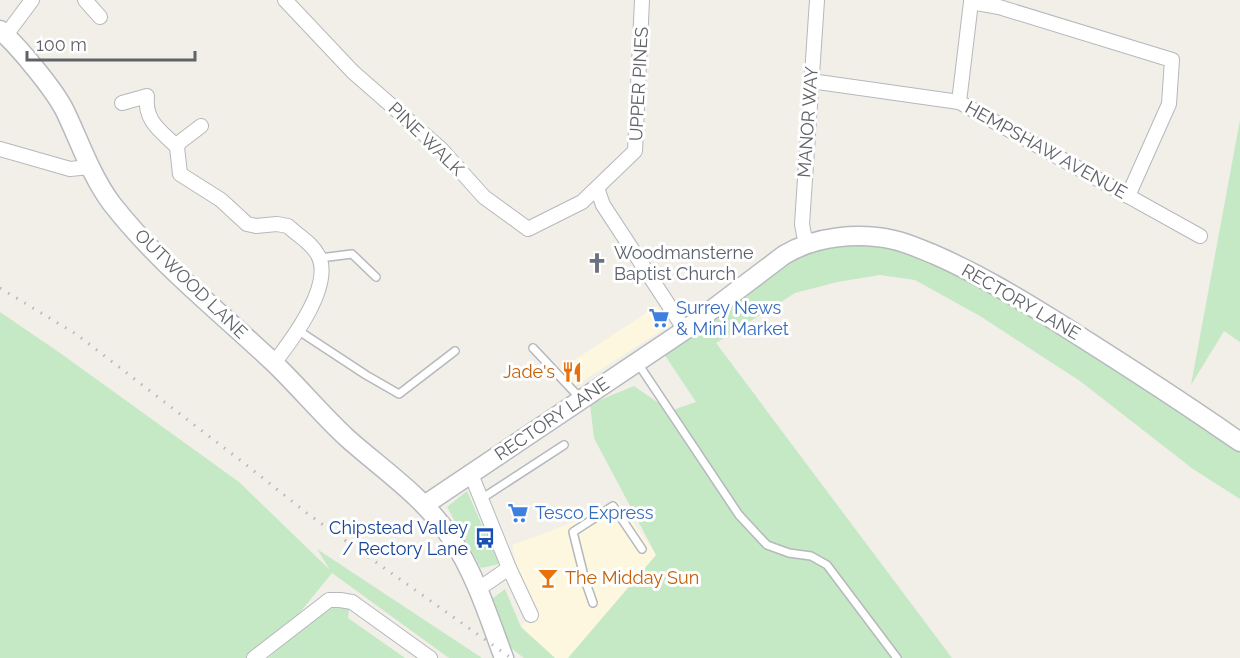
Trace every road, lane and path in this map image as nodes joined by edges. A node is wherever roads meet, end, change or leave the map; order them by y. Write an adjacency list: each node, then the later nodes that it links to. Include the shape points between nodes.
1 (32, 0): 7 (street)
2 (85, 0): 6 (street)
3 (285, 0): 17 (street, PINE WALK, via 353,72 441,149 484,197 528,229)
4 (642, 0): 15 (street, UPPER PINES, via 635,151)
5 (817, 0): 8 (street, MANOR WAY)
6 (100, 17)
7 (3, 32): 14 (main road, OUTWOOD LANE, via 53,92)
8 (811, 81): 9 (street, HEMPSHAW AVENUE); 20 (street, MANOR WAY, via 802,224)
9 (959, 102): 16 (street, HEMPSHAW AVENUE); 16 (street, via 971,2 1172,60 1169,104)
10 (122, 103): 12 (street, via 147,96 145,109 152,122)
11 (201, 126): 12 (street)
12 (177, 147): 21 (street, via 183,177 221,200 247,224 288,226)
13 (0, 150): 14 (street, via 70,169)
14 (90, 167): 28 (main road, OUTWOOD LANE, via 112,204 172,270)
15 (597, 188): 17 (street, PINE WALK); 18 (street)
16 (1128, 196): 19 (street, HEMPSHAW AVENUE)
17 (582, 202): 18 (street)
18 (603, 205): 23 (street)
19 (1200, 236)
20 (810, 243): 23 (main road, RECTORY LANE, via 784,255); 30 (main road, RECTORY LANE, via 837,238 881,238 905,243 953,263 1002,287 1176,396)
21 (320, 258): 22 (lane, via 352,254); 24 (street, via 321,283)
22 (376, 277)
23 (685, 330): 27 (main road, RECTORY LANE)
24 (299, 331): 26 (lane, via 399,394); 28 (street)
25 (533, 348): 29 (lane)
26 (455, 351)
27 (637, 362): 29 (main road, RECTORY LANE); 43 (lane, via 739,515 767,545 811,556 827,565)
28 (274, 363): 34 (main road, OUTWOOD LANE, via 346,437)
29 (582, 400): 32 (main road, RECTORY LANE)
30 (1240, 442)
31 (564, 445): 33 (lane)
32 (471, 474): 33 (street); 34 (main road, RECTORY LANE)
33 (481, 499): 36 (street)
34 (426, 504): 37 (main road, OUTWOOD LANE, via 451,537)
35 (642, 549): 38 (lane, via 613,506 573,532)
36 (509, 568): 37 (street); 39 (street)
37 (477, 590): 42 (main road, OUTWOOD LANE)
38 (593, 603)
39 (531, 615)
40 (254, 658): 41 (street, via 329,600 340,600 352,602)
41 (430, 658)
42 (504, 658)
43 (897, 658)

